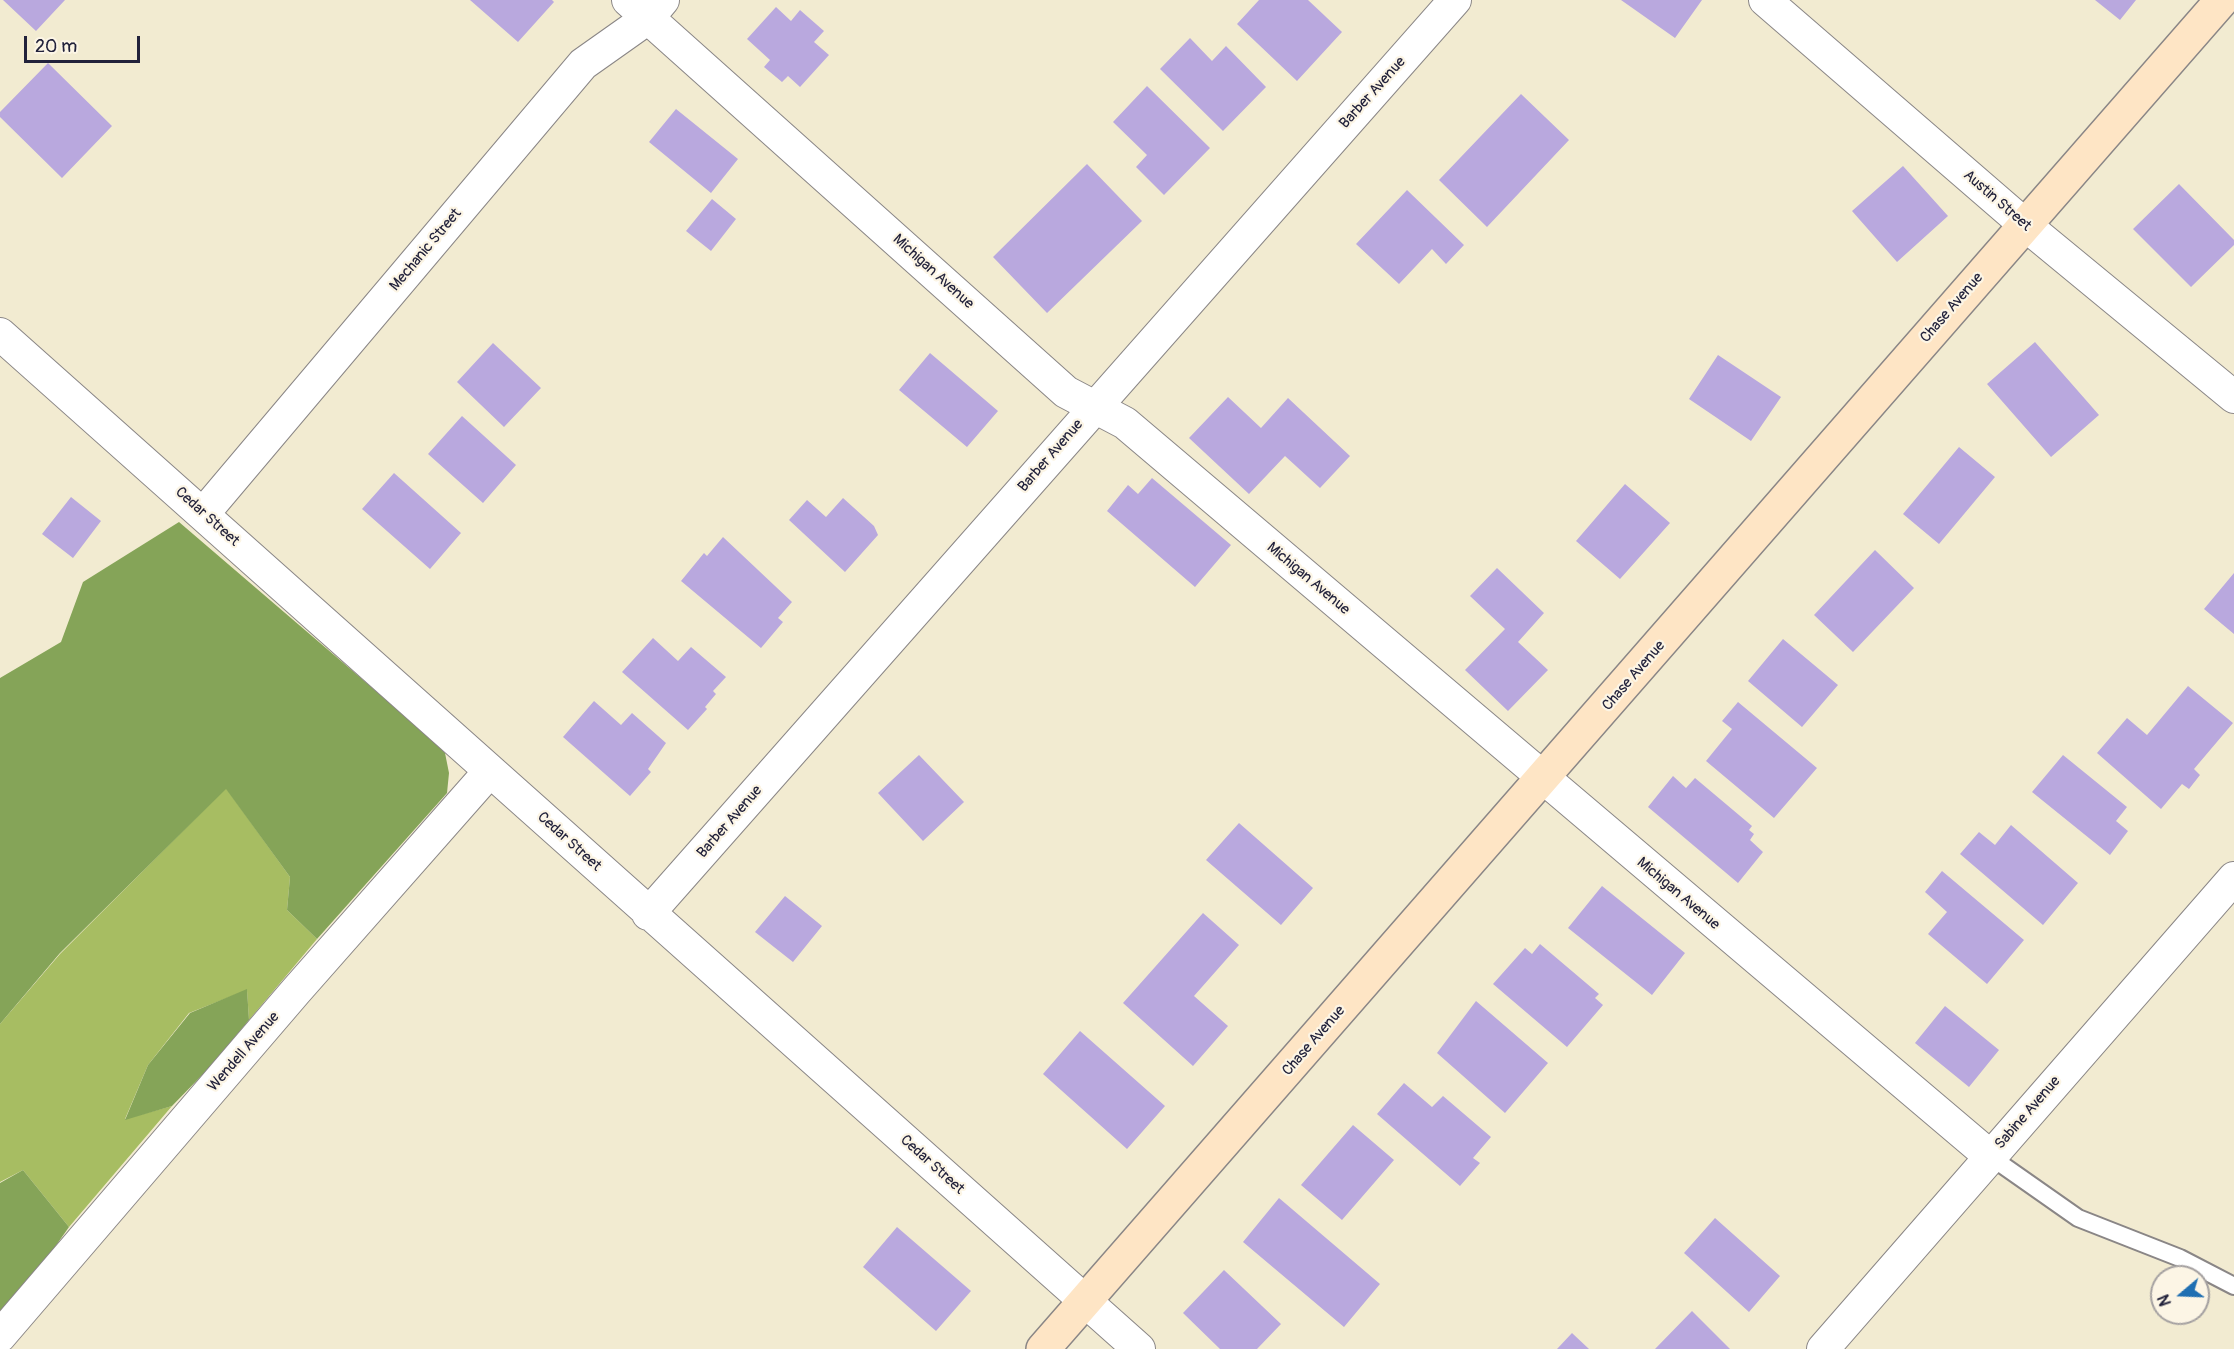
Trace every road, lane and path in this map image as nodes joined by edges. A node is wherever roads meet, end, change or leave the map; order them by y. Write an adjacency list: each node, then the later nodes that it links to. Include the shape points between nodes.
1 (1455, 0): 8 (street, Barber Avenue)
2 (1765, 0): 5 (street, Austin Street)
3 (2222, 0): 5 (street, Chase Avenue)
4 (646, 6): 8 (street, Michigan Avenue, via 1066,392); 9 (street, Mechanic Street, via 583,64)
5 (2024, 224): 7 (street, Austin Street); 11 (street, Chase Avenue)
6 (0, 334): 9 (street, Cedar Street)
7 (2234, 397)
8 (1094, 406): 11 (street, Michigan Avenue, via 1125,423); 13 (street, Barber Avenue)
9 (203, 514): 10 (street, Cedar Street)
10 (490, 771): 13 (street, Cedar Street); 17 (street, Wendell Avenue)
11 (1543, 780): 14 (street, Michigan Avenue); 16 (street, Chase Avenue)
12 (2234, 878): 14 (street, Sabine Avenue)
13 (648, 914): 16 (street, Cedar Street)
14 (1991, 1157): 15 (lane, via 2078,1218 2180,1258); 20 (street, Sabine Avenue)
15 (2234, 1286)
16 (1085, 1301): 18 (street, Chase Avenue); 19 (street, Cedar Street)
17 (0, 1336)
18 (1043, 1349)
19 (1138, 1349)
20 (1823, 1349)

